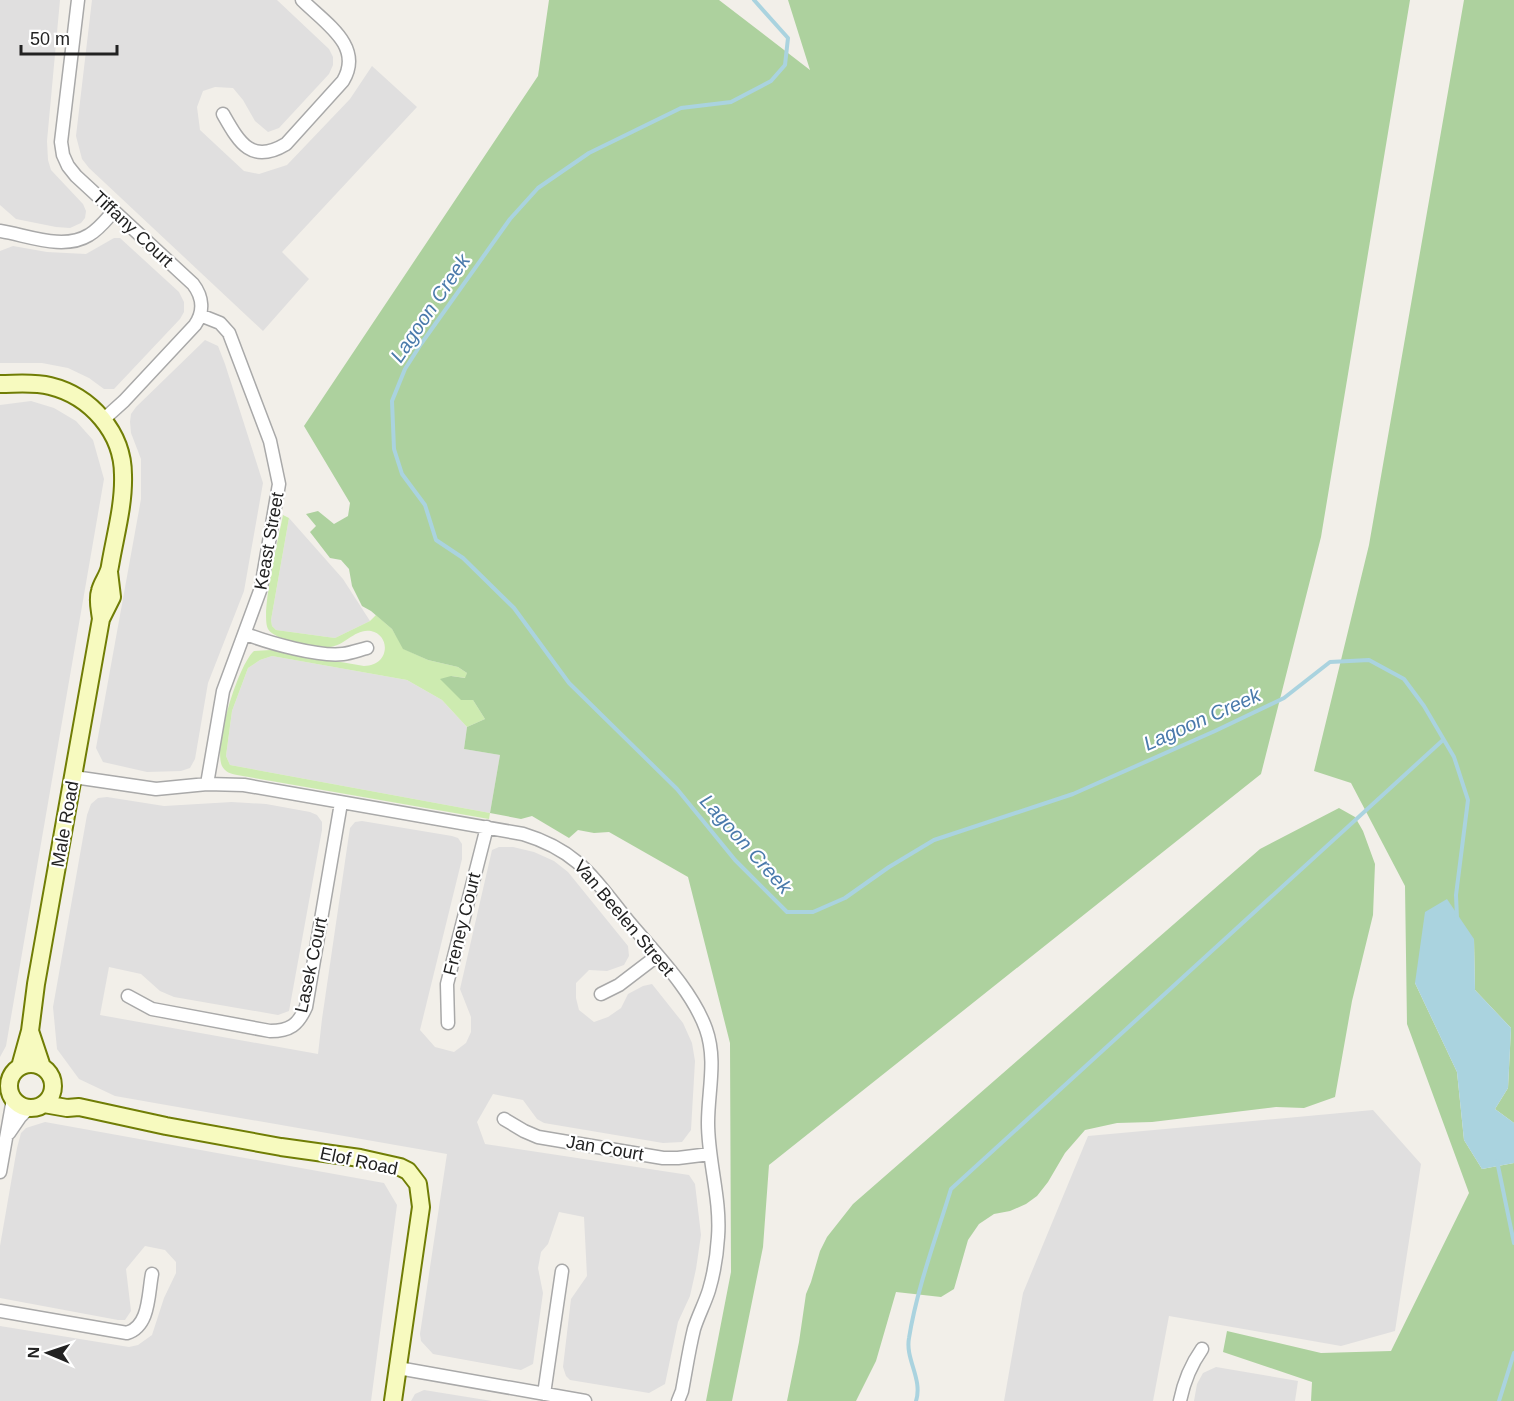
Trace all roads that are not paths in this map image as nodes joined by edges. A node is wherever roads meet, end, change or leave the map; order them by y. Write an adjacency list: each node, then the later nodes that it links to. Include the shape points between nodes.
1 (78, 0): 4 (street, Tiffany Court, via 62,129 63,155 76,176)
2 (302, 0): 3 (street, via 346,43 351,63 343,81 276,150 248,149)
3 (223, 114)
4 (113, 212): 5 (street, via 90,235 68,242); 6 (street, Tiffany Court, via 193,284 199,292)
5 (0, 231)
6 (201, 315): 8 (street, via 181,342); 9 (street, Keast Street, via 220,323 229,333 277,467 277,500 261,588)
7 (0, 384): 8 (street, Male Road, via 62,389 86,401)
8 (104, 419): 11 (street, Male Road, via 120,450 123,488 109,572 112,597 102,619)
9 (246, 634): 10 (street, via 330,654); 12 (street, Keast Street, via 223,691)
10 (367, 648)
11 (74, 777): 12 (street, Van Beelen Street, via 156,789); 19 (street, Male Road)
12 (207, 784): 13 (street, Van Beelen Street, via 244,785)
13 (341, 803): 14 (street, Van Beelen Street); 17 (street, Lasek Court, via 306,1007 294,1027 270,1030 152,1009)
14 (486, 827): 15 (street, Van Beelen Street, via 543,840 578,861); 18 (street, Freney Court, via 447,984)
15 (657, 956): 16 (street, via 620,985); 28 (street, Van Beelen Street, via 696,1007 706,1029 712,1059)
16 (601, 994)
17 (128, 996)
18 (448, 1023)
19 (30, 1030): 20 (street, Male Road); 21 (street, Male Road)
20 (42, 1067): 21 (street, via 35,1064); 22 (street, via 50,1075)
21 (11, 1071): 23 (street)
22 (53, 1087): 24 (street, via 49,1099); 25 (street, Elof Road)
23 (7, 1093): 24 (street, via 23,1107); 27 (street)
24 (36, 1106): 25 (street, Elof Road); 27 (street, via 20,1117)
25 (79, 1107): 34 (street, Elof Road, via 166,1126 378,1161 408,1172 418,1184 422,1207)
26 (504, 1119): 28 (street, Jan Court, via 531,1134 561,1141 663,1158)
27 (6, 1138): 29 (street)
28 (710, 1154): 38 (street, Van Beelen Street, via 718,1213 714,1274 695,1327)
29 (0, 1172)
30 (562, 1271): 35 (street)
31 (152, 1274): 32 (street, via 141,1325 127,1333)
32 (0, 1311)
33 (1202, 1349): 39 (street, via 1189,1368)
34 (398, 1368): 35 (street); 36 (street, Elof Road)
35 (544, 1394): 37 (street)
36 (393, 1401)
37 (585, 1401)
38 (678, 1401)
39 (1180, 1401)

